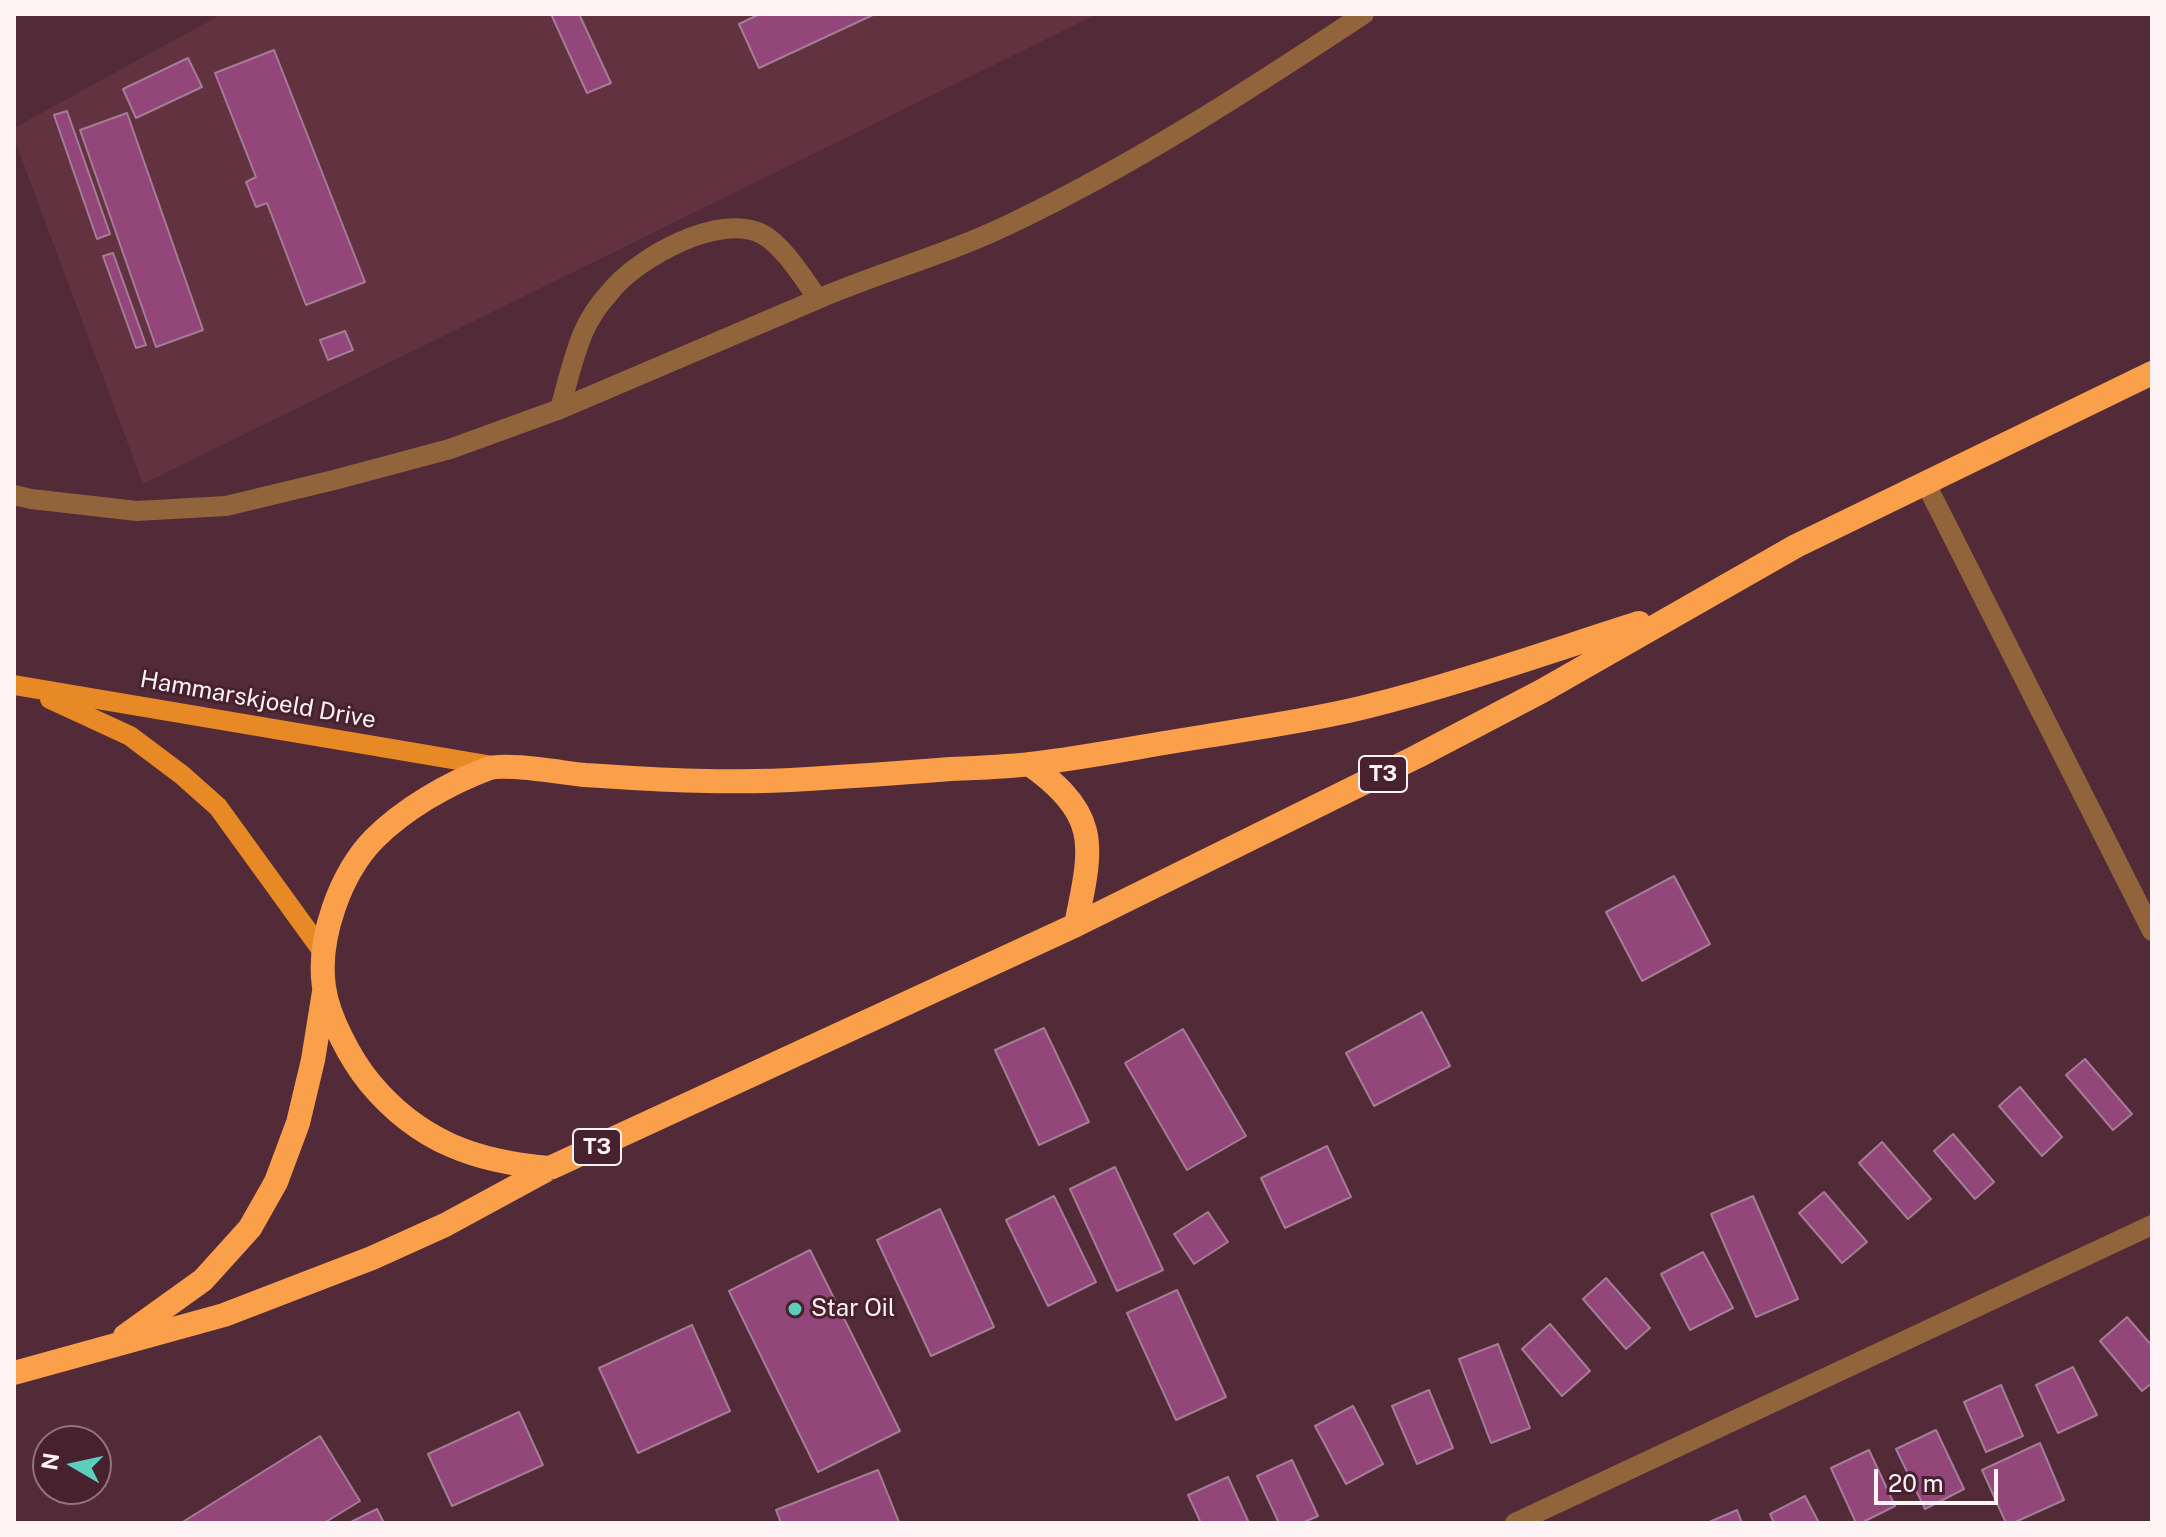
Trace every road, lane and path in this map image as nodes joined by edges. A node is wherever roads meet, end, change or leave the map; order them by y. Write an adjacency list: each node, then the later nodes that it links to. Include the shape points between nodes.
1 (1364, 14): 2 (street, via 1124,165 1008,225)
2 (818, 299): 4 (street); 4 (street, via 791,260 762,234 737,228 698,234 648,259 611,290 584,331)
3 (2152, 373): 5 (highway, T3)
4 (560, 409): 6 (street, via 450,449 226,506 137,511)
5 (1926, 484): 7 (highway, T3, via 1796,546); 12 (street)
6 (14, 495)
7 (1683, 609): 9 (highway, T3, via 1363,708); 11 (highway, T3, via 1418,756)
8 (14, 685): 10 (main road, Hammarskjoeld Drive); 13 (main road, via 130,736 182,775 218,807)
9 (1029, 764): 10 (highway, T3, via 754,781); 11 (highway, via 1062,792 1085,830 1087,864)
10 (493, 766): 13 (highway, T3, via 444,788 374,840 336,902)
11 (1076, 925): 15 (highway, T3)
12 (2152, 931)
13 (323, 952): 14 (highway, T3)
14 (324, 989): 15 (highway, T3, via 369,1082 427,1134 471,1155); 17 (highway, T3, via 298,1123 276,1182 250,1228 203,1280)
15 (550, 1168): 17 (highway, T3, via 372,1258 224,1315)
16 (2152, 1225): 19 (street)
17 (110, 1347): 18 (highway, T3)
18 (14, 1373)
19 (1526, 1521)

